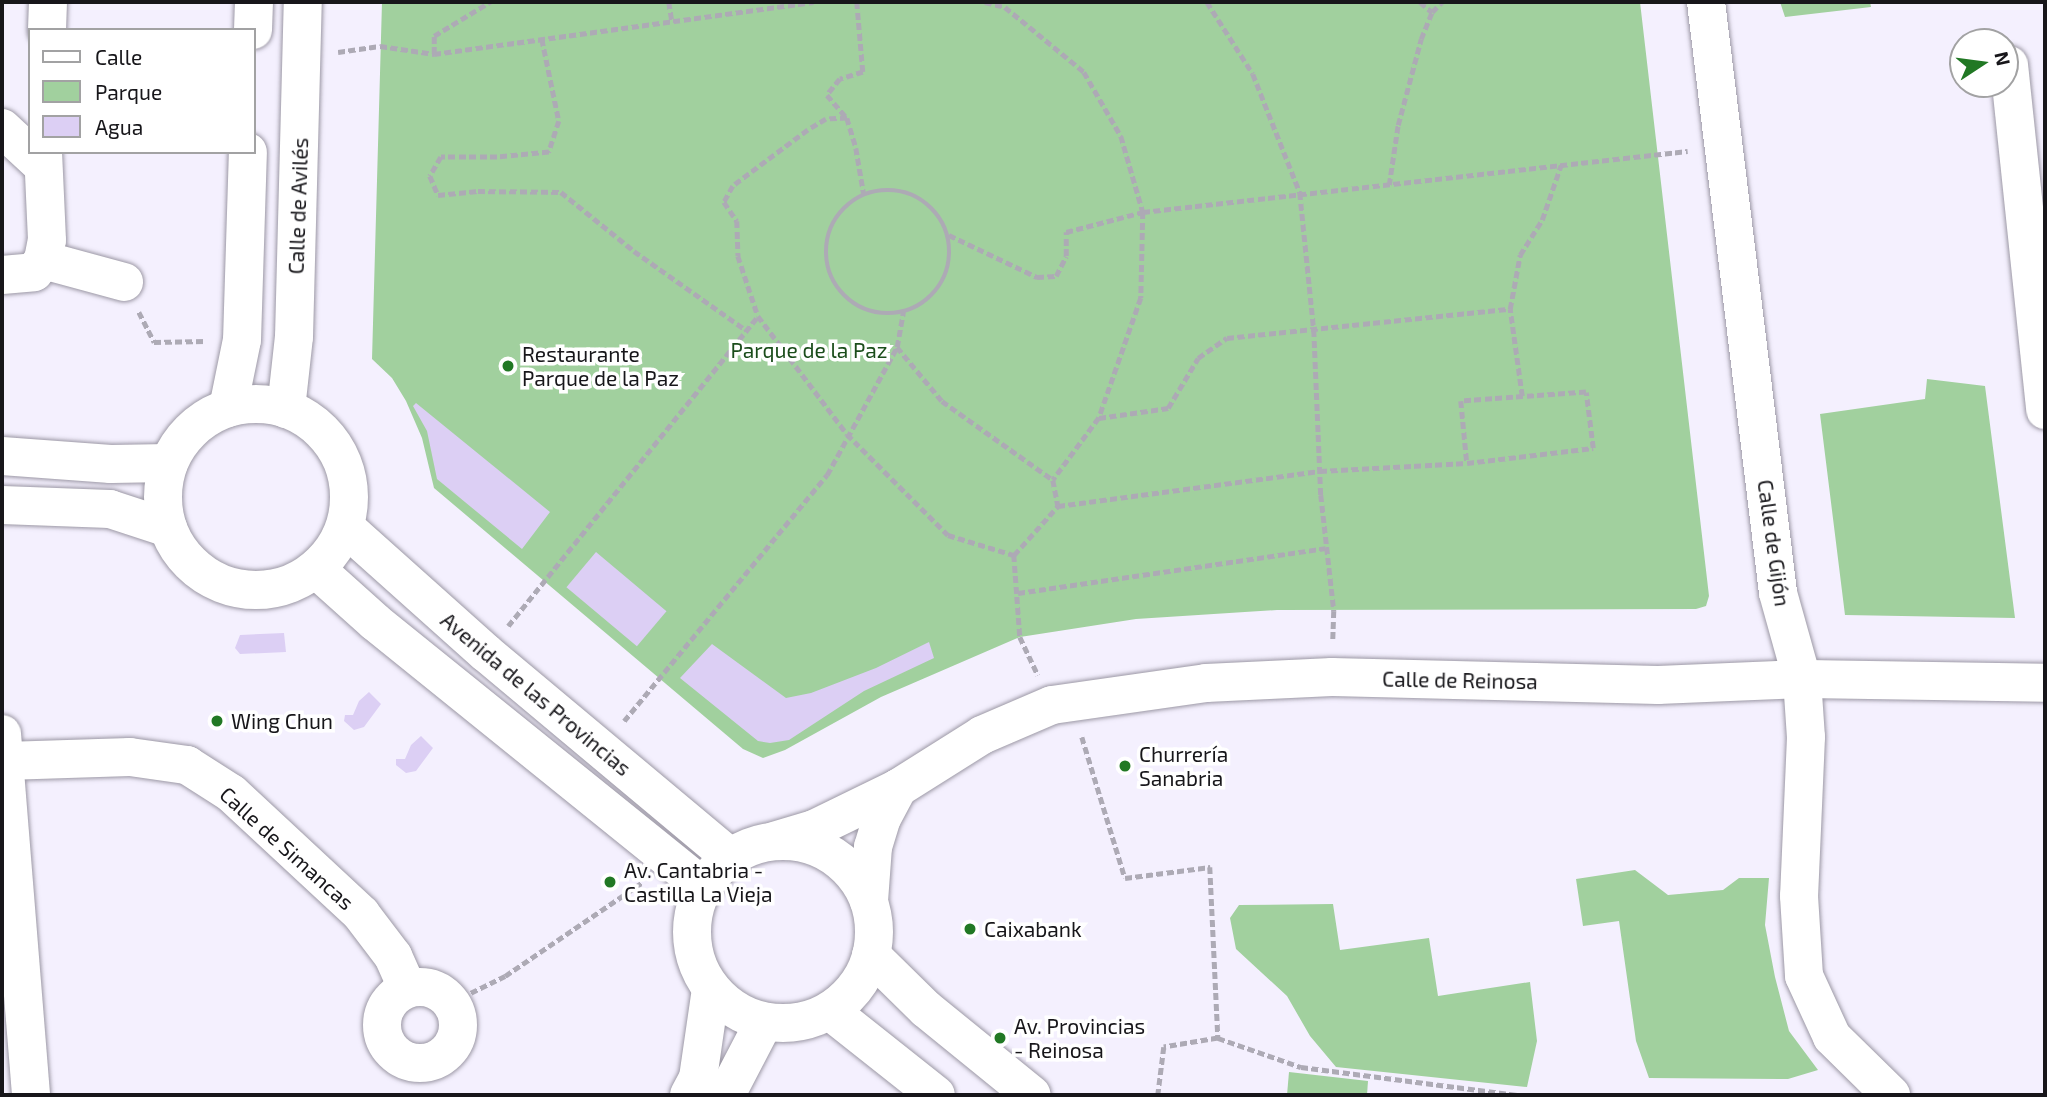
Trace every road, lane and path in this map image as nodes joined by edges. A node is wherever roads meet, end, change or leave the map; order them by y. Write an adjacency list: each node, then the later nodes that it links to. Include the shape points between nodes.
1 (48, 2): 15 (street)
2 (254, 2): 16 (street)
3 (303, 2): 19 (street, Calle de Avilés)
4 (490, 2): 18 (path, via 434,36)
5 (669, 2): 14 (path)
6 (813, 2): 14 (path)
7 (858, 2): 21 (path, via 863,72 840,79 827,95)
8 (985, 2): 31 (path, via 1005,7 1084,72 1121,136)
9 (1208, 2): 29 (path, via 1254,74)
10 (1420, 2): 13 (path)
11 (1442, 2): 13 (path)
12 (1706, 2): 23 (street, Calle de Gijón)
13 (1433, 12): 28 (path, via 1398,125)
14 (672, 21): 17 (path)
15 (47, 28)
16 (253, 28)
17 (542, 39): 18 (path); 39 (path, via 559,121 549,152 440,157 430,176 438,195 561,192 634,251)
18 (434, 54): 19 (path, via 380,46)
19 (302, 56): 45 (street, Calle de Avilés, via 294,337)
20 (2012, 98): 46 (street)
21 (847, 118): 30 (path); 38 (path, via 826,119 808,131 733,186 724,202 737,221 738,256)
22 (2, 128): 24 (street)
23 (1723, 147): 27 (path); 64 (street, Calle de Gijón, via 1778,593)
24 (28, 148)
25 (248, 154): 41 (street)
26 (43, 159): 33 (street, via 47,240)
27 (1561, 165): 28 (path); 36 (path, via 1542,220 1520,255)
28 (1389, 185): 29 (path)
29 (1300, 192): 31 (path); 40 (path)
30 (864, 195): 32 (path, via 898,190 920,198 937,213); 37 (path, via 836,217 827,237 827,264 835,284 859,307 879,313)
31 (1143, 212): 32 (path, via 1066,232 1066,256 1056,276 1037,277); 47 (path, via 1141,298)
32 (948, 235): 37 (path, via 950,260 942,283 925,301)
33 (43, 260): 34 (street, via 34,272); 35 (street)
34 (2, 275)
35 (124, 282): 41 (path, via 154,342)
36 (1510, 309): 40 (path); 43 (path)
37 (903, 312): 42 (path)
38 (758, 316): 39 (path); 48 (path)
39 (746, 330): 62 (path)
40 (1314, 330): 47 (path, via 1227,338 1198,358 1168,408); 52 (path)
41 (242, 340): 44 (street)
42 (897, 347): 48 (path); 53 (path, via 942,401)
43 (1522, 396): 51 (path, via 1461,401); 51 (path, via 1586,392 1593,448)
44 (228, 408): 45 (street, via 257,404); 50 (street, via 203,420)
45 (286, 409): 56 (street, via 312,423 332,443 345,470 349,498)
46 (2045, 410)
47 (1098, 418): 53 (path)
48 (847, 434): 59 (path, via 948,535); 68 (path, via 827,475)
49 (2, 456): 50 (street)
50 (169, 463): 57 (street, via 163,506)
51 (1467, 464): 52 (path)
52 (1320, 471): 55 (path); 58 (path)
53 (1053, 480): 55 (path)
54 (2, 505): 57 (street, via 110,509)
55 (1058, 506): 59 (path)
56 (345, 527): 60 (street); 62 (street, Avenida de las Provincias)
57 (168, 528): 60 (street, via 186,559 215,581 249,591 285,587)
58 (1326, 548): 61 (path); 63 (path, via 1334,611)
59 (1014, 555): 61 (path)
60 (316, 569): 72 (street)
61 (1018, 593): 66 (path, via 1020,637)
62 (486, 653): 68 (street, Avenida de las Provincias)
63 (1332, 677): 64 (street, Calle de Reinosa, via 1658,685); 66 (street, Calle de Reinosa, via 1206,683)
64 (1802, 679): 65 (street, Calle de Reinosa); 90 (street, Calle de Gijón, via 1807,737 1799,896 1804,976 1832,1037)
65 (2045, 682)
66 (1062, 704): 69 (street, Calle de Reinosa, via 982,735); 81 (path, via 1125,878 1210,867)
67 (3, 748): 76 (street, Calle de Simancas, via 187,765 231,793 361,915 393,956); 83 (street)
68 (601, 748): 71 (street, Avenida de las Provincias)
69 (898, 788): 70 (street, Calle de Reinosa, via 814,829); 74 (street, Calle de Reinosa, via 881,818 873,847)
70 (774, 841): 71 (street); 74 (street, via 804,843 831,855 854,876)
71 (730, 857): 73 (street)
72 (663, 858): 73 (street); 78 (path, via 639,886 505,976)
73 (703, 887): 77 (street, via 693,913 691,939)
74 (869, 901): 75 (street)
75 (871, 955): 79 (street, via 862,977); 87 (street, via 926,1009)
76 (407, 988): 78 (street, via 430,988); 82 (street, via 390,1001 382,1021 384,1037)
77 (711, 989): 80 (street, via 734,1010); 84 (street, via 698,1078)
78 (452, 1002): 82 (street, via 458,1016 454,1043)
79 (830, 1011): 80 (street, via 798,1023); 86 (street)
80 (764, 1022): 85 (street)
81 (1217, 1038): 88 (path, via 1164,1047); 89 (path, via 1301,1067)
82 (417, 1079)
83 (32, 1095)
84 (689, 1095)
85 (726, 1095)
86 (936, 1095)
87 (1032, 1095)
88 (1158, 1095)
89 (1517, 1095)
90 (1891, 1095)

